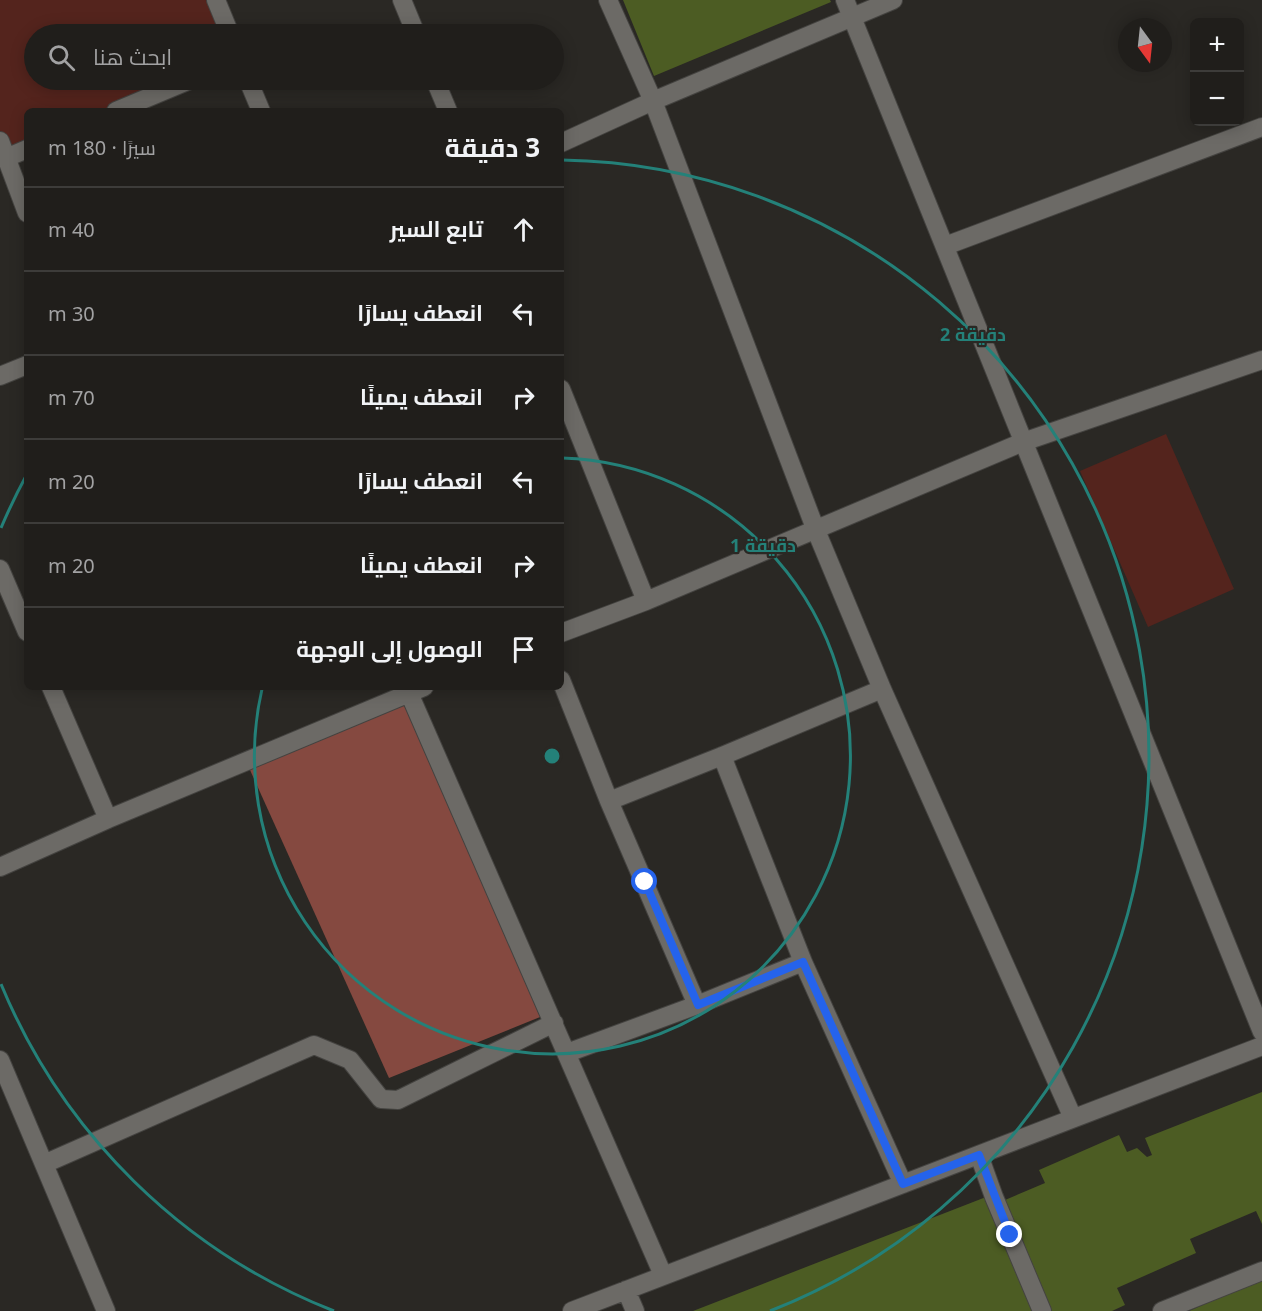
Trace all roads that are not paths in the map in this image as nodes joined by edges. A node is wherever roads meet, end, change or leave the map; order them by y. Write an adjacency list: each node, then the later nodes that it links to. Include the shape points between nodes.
1 (216, 0): 7 (street)
2 (402, 0): 8 (street)
3 (608, 0): 12 (street)
4 (845, 0): 6 (street)
5 (893, 0): 6 (street)
6 (852, 17): 12 (street); 21 (street)
7 (226, 24)
8 (412, 24)
9 (166, 90): 13 (street)
10 (252, 90): 14 (street)
11 (439, 90): 15 (street)
12 (653, 101): 17 (street); 27 (street)
13 (123, 108)
14 (260, 108)
15 (447, 108)
16 (1262, 127): 21 (street)
17 (564, 142)
18 (3, 149): 19 (street); 20 (street)
19 (24, 149)
20 (24, 205)
21 (945, 246): 26 (street)
22 (1262, 360): 26 (street)
23 (24, 366): 24 (street)
24 (0, 376)
25 (564, 396): 29 (street)
26 (1023, 442): 27 (street); 43 (street)
27 (815, 528): 29 (street); 33 (street)
28 (0, 569): 30 (street)
29 (646, 601): 31 (street)
30 (24, 625)
31 (564, 632)
32 (564, 688): 37 (street)
33 (882, 689): 36 (street); 47 (street)
34 (52, 690): 38 (street)
35 (416, 690): 38 (street); 42 (street)
36 (722, 756): 37 (street); 40 (street)
37 (609, 801): 41 (street)
38 (108, 819): 39 (street)
39 (0, 867)
40 (803, 962): 41 (street); 50 (street)
41 (698, 1005): 45 (street)
42 (554, 1023): 45 (street); 49 (street, via 398,1100 381,1099 350,1060 314,1045)
43 (1262, 1032)
44 (1262, 1046): 47 (street)
45 (567, 1053): 52 (street)
46 (0, 1060): 49 (street)
47 (1073, 1118): 48 (street)
48 (979, 1155): 50 (street); 57 (street)
49 (44, 1164): 54 (street)
50 (903, 1184): 52 (street)
51 (1262, 1270): 58 (street)
52 (663, 1275): 53 (street)
53 (626, 1290): 55 (street); 56 (street)
54 (106, 1311)
55 (572, 1311)
56 (635, 1311)
57 (1042, 1311)
58 (1162, 1311)

